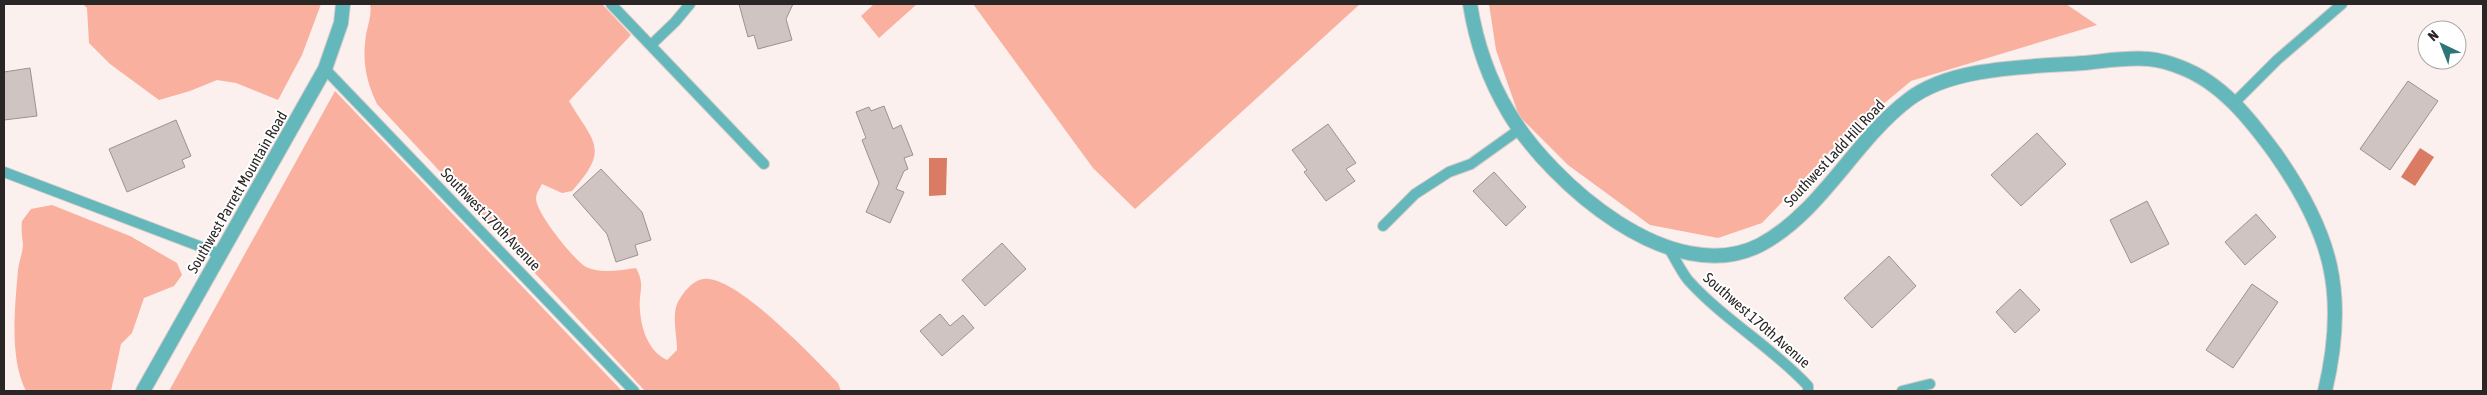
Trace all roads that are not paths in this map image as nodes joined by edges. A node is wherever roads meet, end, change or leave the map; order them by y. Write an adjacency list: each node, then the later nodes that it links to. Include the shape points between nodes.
1 (343, 4): 7 (street, Southwest Parrett Mountain Road, via 341,24)
2 (611, 4): 6 (lane)
3 (690, 4): 6 (lane)
4 (1470, 4): 9 (street, Southwest Ladd Hill Road, via 1488,70 1501,100)
5 (2342, 4): 8 (lane, via 2277,60)
6 (651, 45): 10 (lane)
7 (325, 69): 14 (street, Southwest Parrett Mountain Road); 17 (lane, Southwest 170th Avenue)
8 (2234, 103): 13 (street, Southwest Ladd Hill Road, via 2191,72 2149,59 2029,67 1954,79 1931,86 1907,100 1874,131 1803,212 1759,245 1723,255); 20 (street, Southwest Ladd Hill Road, via 2289,173 2322,234 2332,270 2335,312)
9 (1520, 130): 12 (lane, via 1471,164 1449,172 1415,194); 13 (street, Southwest Ladd Hill Road, via 1558,173 1610,218 1643,238)
10 (764, 164)
11 (4, 172): 14 (lane)
12 (1383, 226)
13 (1668, 247): 18 (lane, Southwest 170th Avenue, via 1687,278 1720,311 1790,366 1808,386)
14 (220, 254): 16 (street, Southwest Parrett Mountain Road)
15 (1930, 384): 19 (lane)
16 (143, 391)
17 (634, 391)
18 (1808, 391)
19 (1902, 391)
20 (2325, 391)

